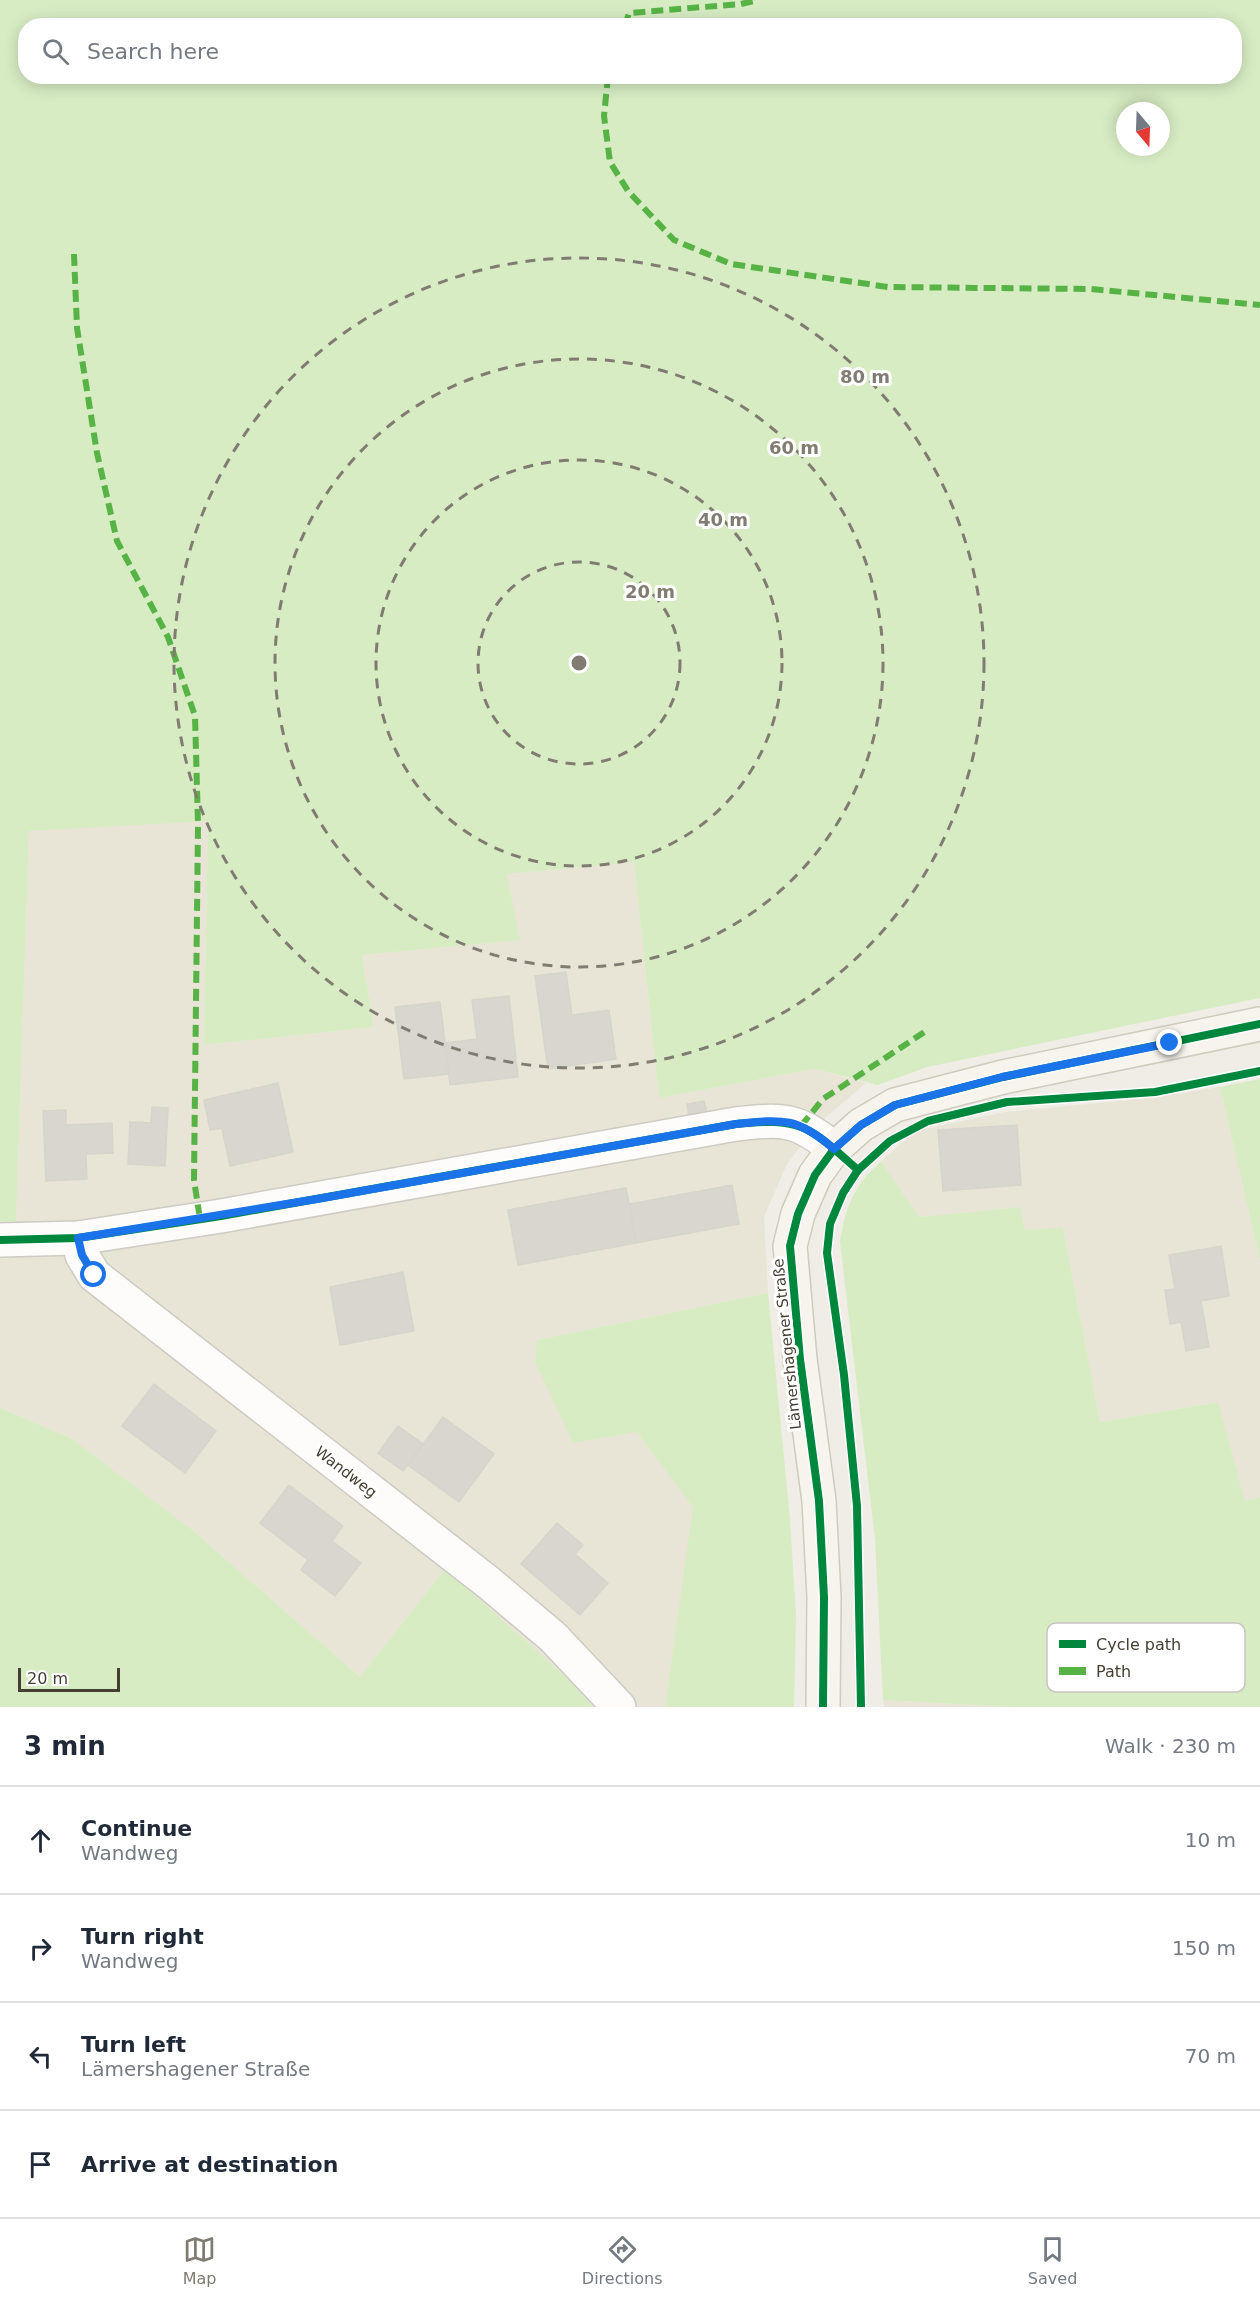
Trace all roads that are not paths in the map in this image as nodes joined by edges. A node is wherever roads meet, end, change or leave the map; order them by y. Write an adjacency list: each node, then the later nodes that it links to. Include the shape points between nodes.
1 (1260, 1024): 2 (main road, Lämershagener Straße, via 895,1105 869,1120)
2 (834, 1149): 3 (street, via 812,1130 790,1122 736,1124); 6 (main road, Lämershagener Straße, via 815,1174 790,1246 819,1501)
3 (78, 1238): 4 (street); 5 (street, Wandweg, via 82,1255 94,1275 489,1583 553,1637)
4 (0, 1240)
5 (619, 1707)
6 (824, 1707)

